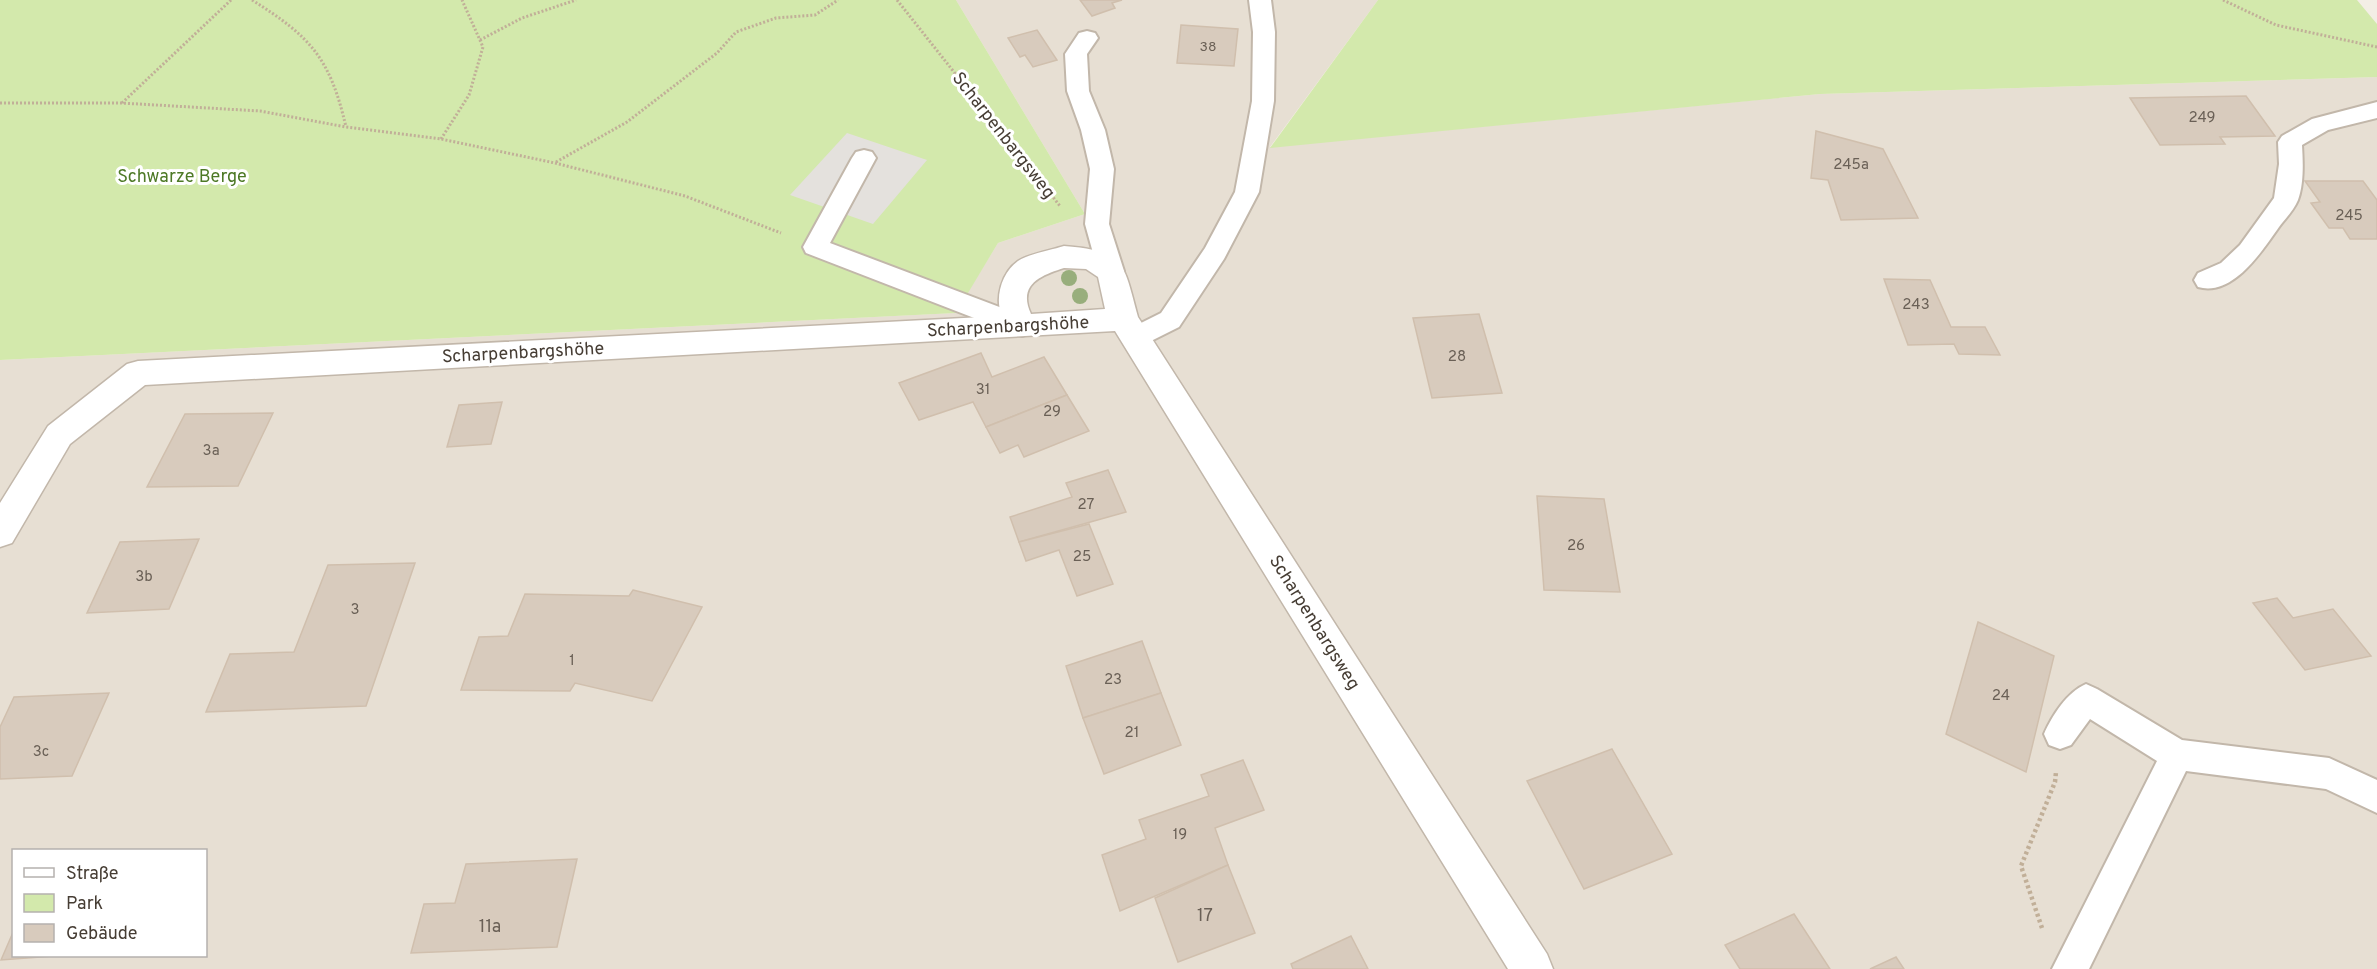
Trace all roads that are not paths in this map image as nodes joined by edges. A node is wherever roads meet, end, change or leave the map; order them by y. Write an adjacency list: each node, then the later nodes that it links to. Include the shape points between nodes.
1 (1260, 0): 8 (lane, via 1264,32 1263,101 1247,192 1215,253 1170,320)
2 (1087, 38): 5 (lane, via 1076,54 1078,91 1102,169 1097,224)
3 (2377, 110): 6 (lane, via 2314,125 2290,142 2286,200 2243,258 2230,270)
4 (864, 158): 7 (lane, via 815,247)
5 (1111, 271): 7 (street, via 1092,259 1064,257 1029,268 1015,285 1013,307); 8 (street, Scharpenbargsweg)
6 (2207, 280)
7 (1022, 327): 8 (street, Scharpenbargshöhe); 9 (street, Scharpenbargshöhe, via 138,372 59,435)
8 (1129, 328): 13 (street, Scharpenbargsweg)
9 (0, 533)
10 (2060, 734): 11 (lane, via 2086,699)
11 (2177, 755): 12 (lane, via 2329,774); 14 (lane)
12 (2377, 797)
13 (1532, 969)
14 (2070, 969)

